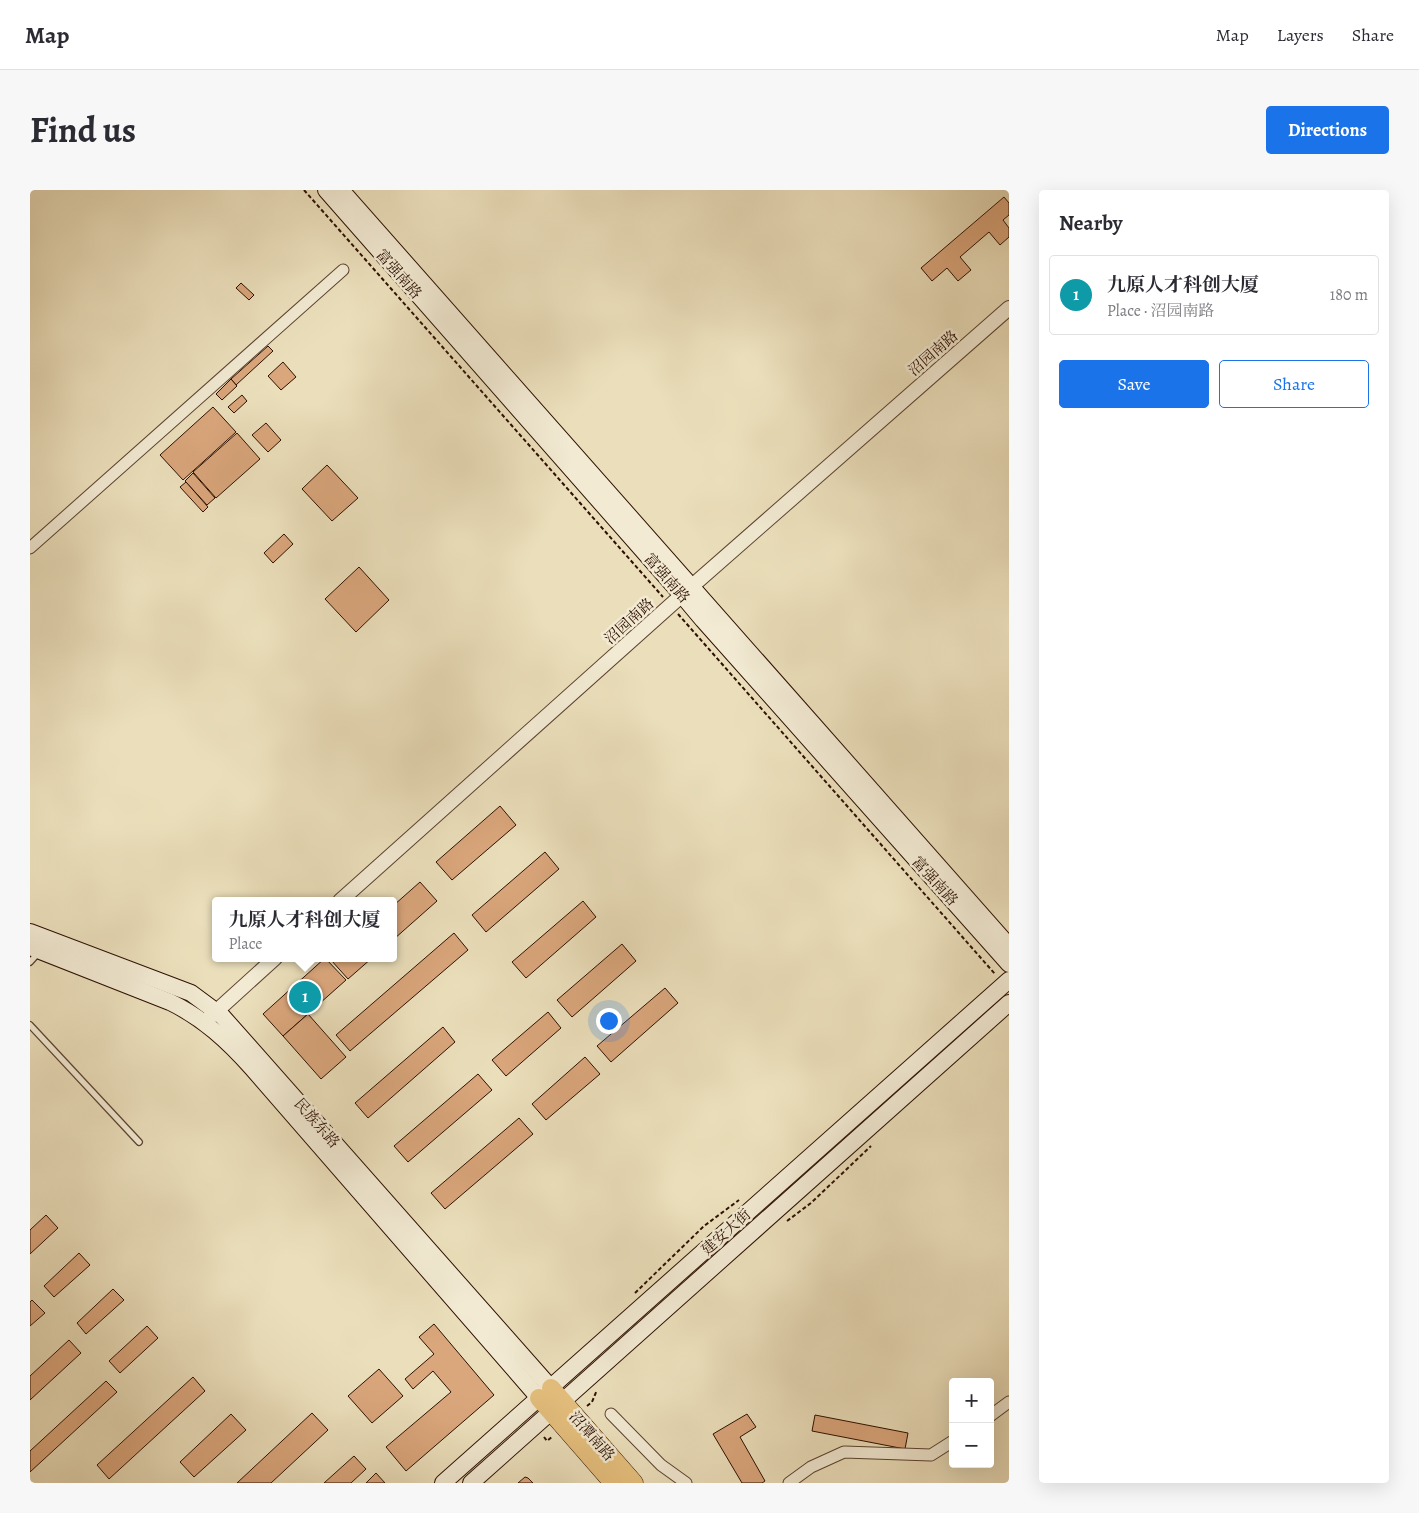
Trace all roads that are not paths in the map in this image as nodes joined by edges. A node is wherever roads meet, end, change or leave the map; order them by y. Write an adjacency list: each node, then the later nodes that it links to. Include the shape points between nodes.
1 (326, 190): 6 (main road, 富强南路)
2 (341, 190): 6 (main road, 富强南路)
3 (343, 270): 5 (street)
4 (1009, 308): 6 (street, 沼园南路)
5 (30, 548)
6 (681, 596): 7 (street, 沼园南路); 9 (main road, 富强南路); 12 (main road, 富强南路)
7 (344, 897)
8 (30, 932): 15 (main road, 民族东路, via 191,993)
9 (1009, 946)
10 (33, 953): 15 (main road, 民族东路)
11 (271, 962): 15 (street)
12 (1009, 964)
13 (1006, 982): 18 (main road, 建安大街)
14 (1009, 1003): 20 (main road, 建安大街)
15 (210, 1017): 18 (main road, 民族东路); 18 (main road, 民族东路, via 222,1016 231,1026)
16 (30, 1025): 17 (lane)
17 (139, 1142)
18 (541, 1397): 20 (main road, 沼潭南路); 25 (main road, 建安大街)
19 (1009, 1402): 21 (street)
20 (557, 1407): 23 (main road, 沼潭南路); 26 (main road, 建安大街)
21 (994, 1413)
22 (611, 1414): 29 (street, via 661,1465)
23 (569, 1422): 27 (main road, 沼潭南路); 28 (main road, 沼潭南路)
24 (949, 1443): 30 (street, via 931,1455 844,1452 811,1467)
25 (443, 1483)
26 (471, 1483)
27 (613, 1483)
28 (634, 1483)
29 (686, 1483)
30 (789, 1483)

